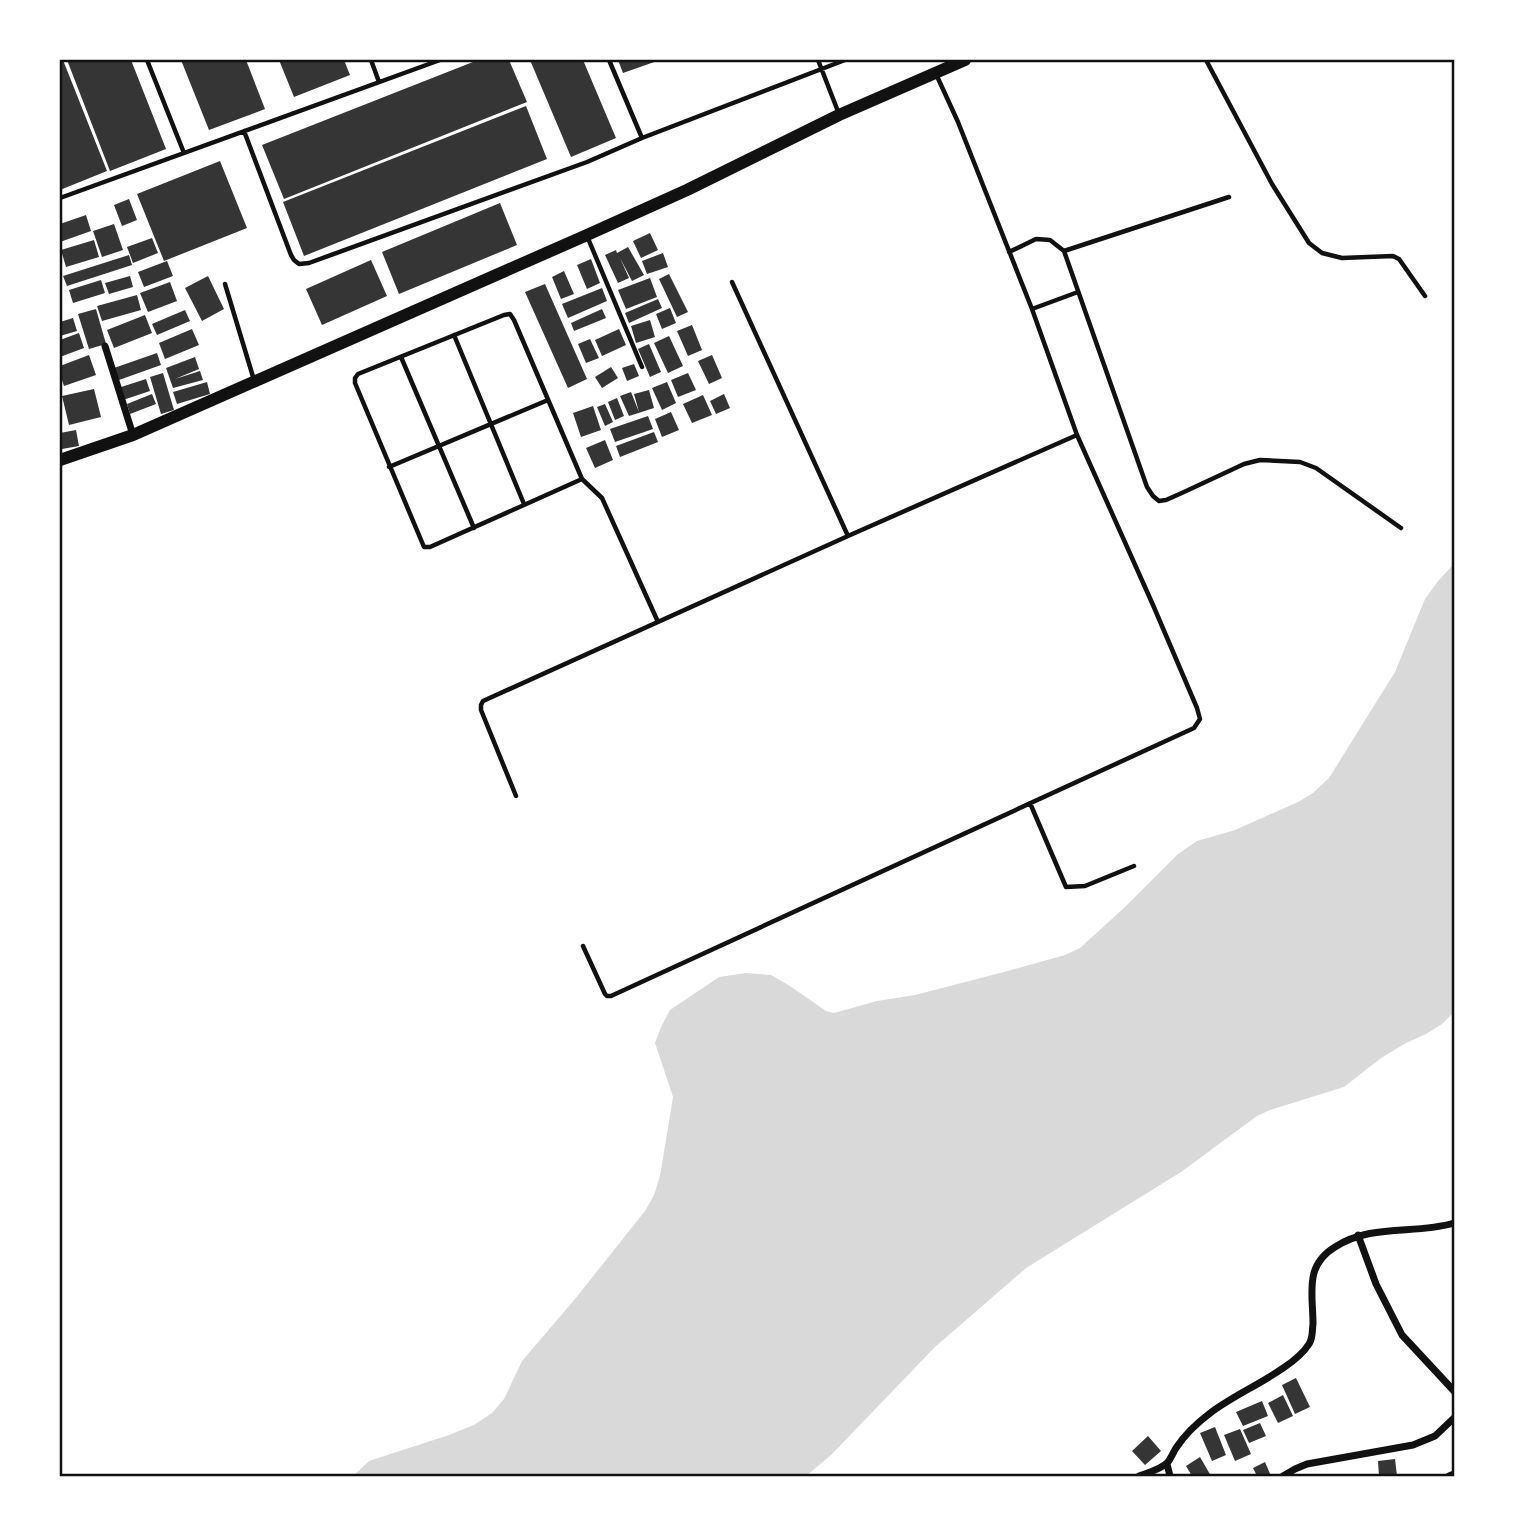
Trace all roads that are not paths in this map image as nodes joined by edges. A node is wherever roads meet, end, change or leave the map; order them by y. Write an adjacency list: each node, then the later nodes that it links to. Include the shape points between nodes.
1 (147, 60): 15 (lane)
2 (370, 60): 11 (lane)
3 (440, 60): 11 (lane)
4 (609, 60): 14 (lane)
5 (818, 60): 9 (lane)
6 (845, 60): 9 (lane)
7 (965, 60): 10 (main road)
8 (1206, 60): 24 (lane, via 1309,243 1322,253 1342,258 1393,256)
9 (822, 69): 12 (lane); 14 (lane)
10 (936, 72): 12 (main road); 19 (lane)
11 (379, 82): 13 (lane)
12 (839, 115): 18 (main road)
13 (244, 131): 14 (lane, via 291,255 299,264 587,162); 15 (lane)
14 (642, 138)
15 (184, 153): 17 (lane)
16 (1229, 197): 20 (lane)
17 (60, 198)
18 (587, 235): 29 (lane); 30 (main road)
19 (1009, 251): 20 (lane, via 1036,239 1050,240); 25 (lane)
20 (1064, 251): 23 (lane)
21 (732, 282): 42 (lane)
22 (225, 284): 30 (lane)
23 (1078, 292): 25 (lane); 41 (lane, via 1147,487 1159,501 1244,464 1300,462 1316,468)
24 (1424, 296)
25 (1032, 309): 34 (lane)
26 (454, 335): 28 (lane); 31 (lane, via 510,314); 32 (lane)
27 (105, 346): 33 (street)
28 (401, 357): 35 (lane); 37 (lane, via 355,378)
29 (642, 367)
30 (255, 381): 33 (main road)
31 (548, 400): 32 (lane); 38 (lane)
32 (491, 424): 35 (lane); 39 (lane)
33 (132, 435): 36 (main road)
34 (1077, 435): 42 (lane); 45 (lane, via 1200,719 1194,728)
35 (439, 445): 37 (lane); 40 (lane)
36 (60, 460)
37 (389, 467): 40 (lane, via 424,547)
38 (582, 479): 39 (lane); 43 (lane, via 602,499)
39 (524, 504): 40 (lane)
40 (474, 528)
41 (1401, 528)
42 (848, 536): 43 (lane)
43 (658, 622): 44 (lane, via 483,701 481,709)
44 (516, 796)
45 (1030, 803): 46 (lane, via 1066,887 1085,886); 47 (lane, via 611,996 605,994)
46 (1133, 866)
47 (583, 946)
48 (1454, 1223): 49 (street)
49 (1357, 1235): 50 (street, via 1402,1335); 52 (street, via 1334,1248 1314,1271 1312,1340 1304,1353 1209,1414)
50 (1454, 1391)
51 (1454, 1418): 56 (street, via 1435,1436 1413,1445 1307,1464)
52 (1167, 1464): 54 (street); 55 (street)
53 (1454, 1474): 57 (street)
54 (1139, 1476)
55 (1170, 1476)
56 (1283, 1476)
57 (1449, 1476)

